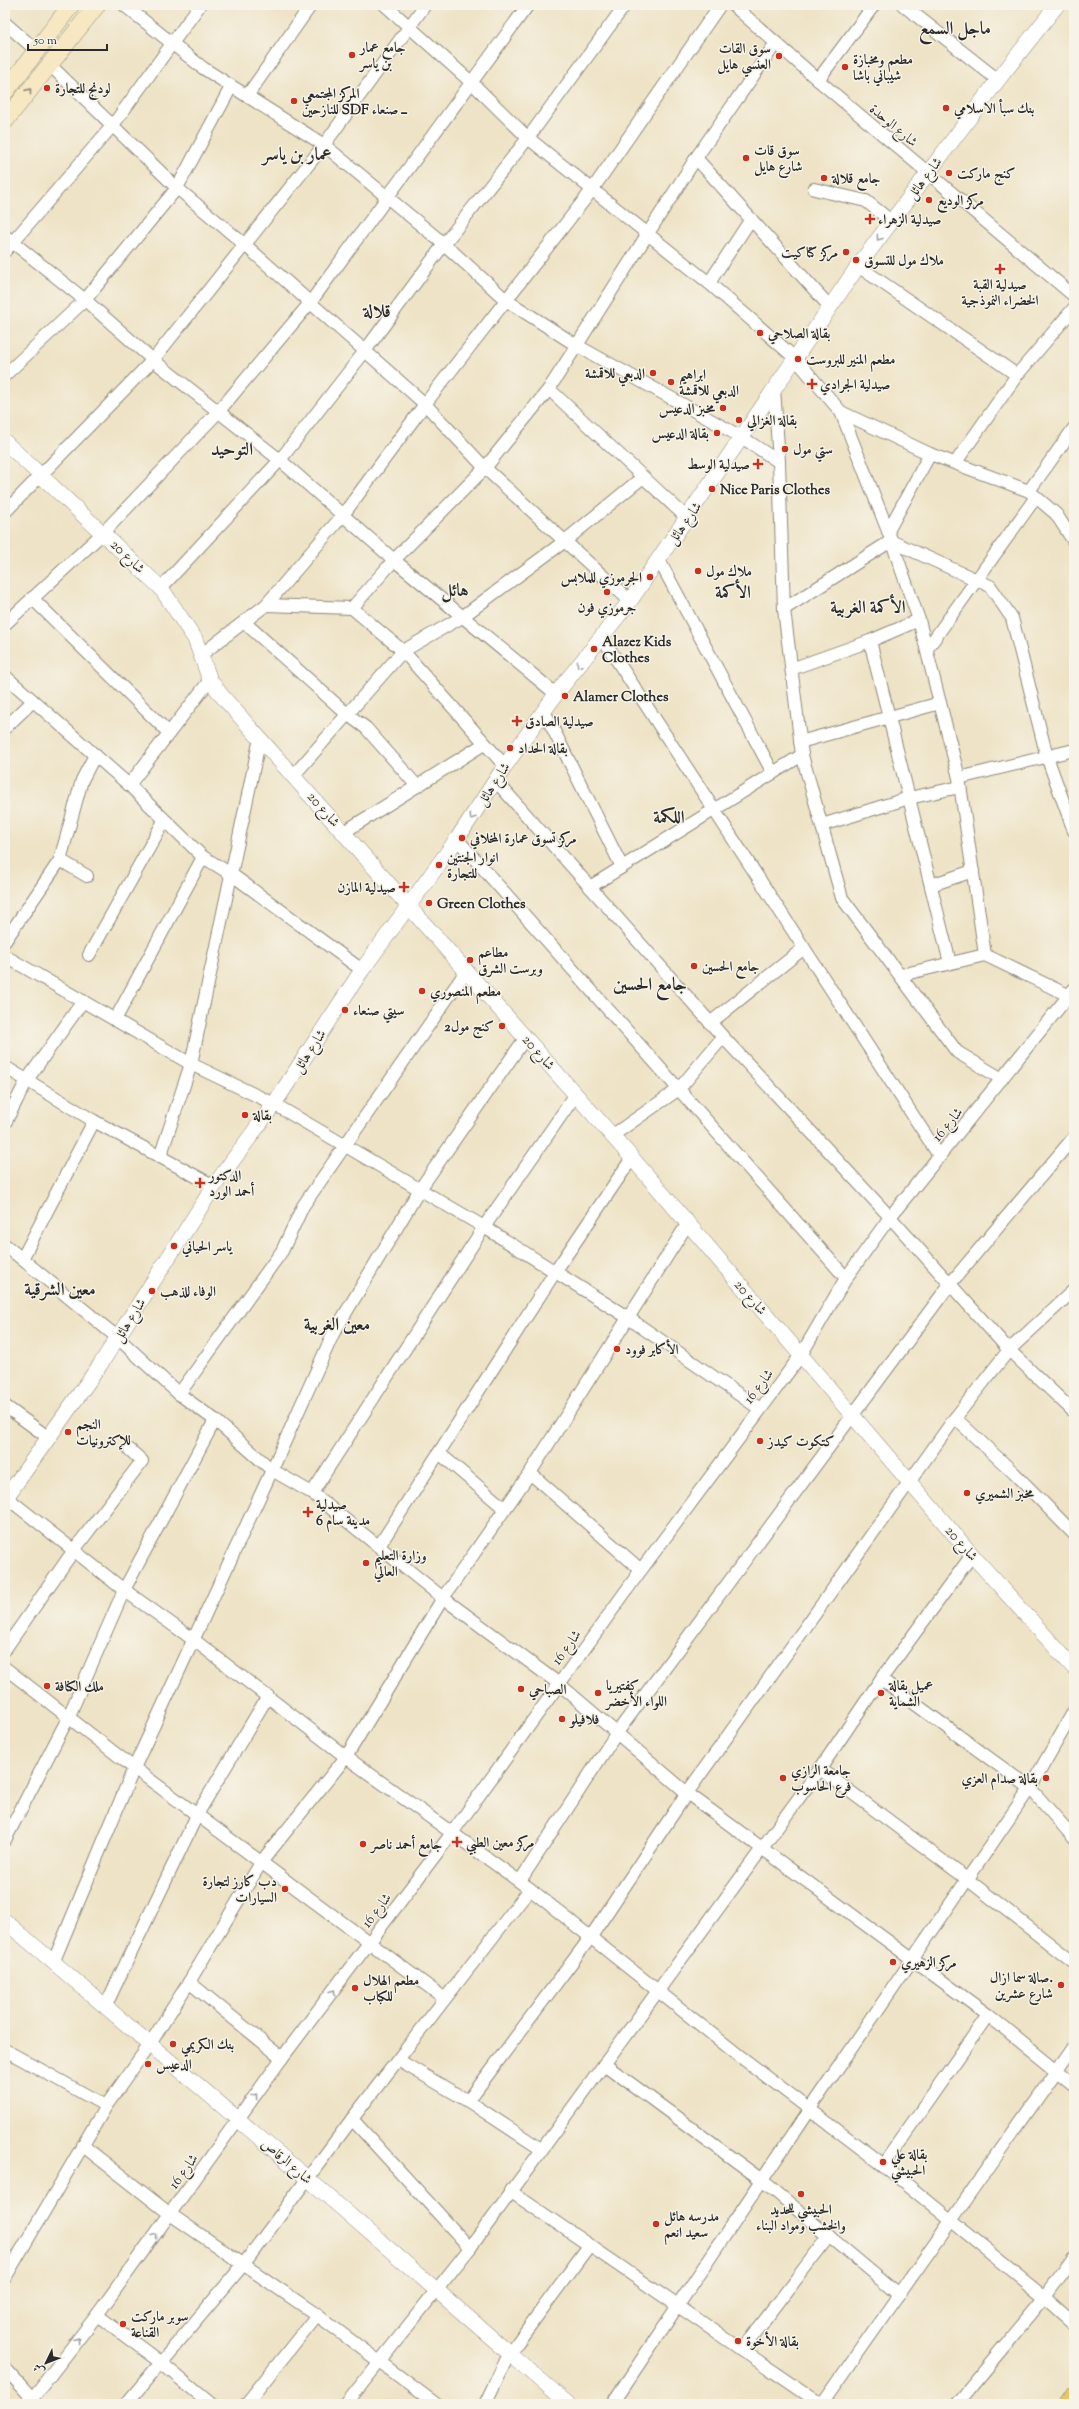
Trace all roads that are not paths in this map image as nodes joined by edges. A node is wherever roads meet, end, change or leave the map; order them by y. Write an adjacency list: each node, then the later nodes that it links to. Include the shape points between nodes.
1 (71, 5): 19 (main road)
2 (97, 5): 20 (main road)
3 (124, 5): 18 (street)
4 (200, 5): 18 (street)
5 (311, 5): 26 (street)
6 (385, 5): 16 (street)
7 (425, 5): 16 (street)
8 (528, 5): 23 (street)
9 (625, 5): 29 (street)
10 (720, 5): 35 (street)
11 (733, 5): 17 (street, شارع الوحدة)
12 (874, 5): 21 (street)
13 (903, 5): 22 (street)
14 (1057, 5): 22 (street, شارع هائل)
15 (5, 23): 19 (street)
16 (410, 26): 23 (street); 30 (street)
17 (776, 43): 21 (street, شارع الوحدة); 31 (street)
18 (172, 45): 24 (street); 28 (street)
19 (37, 51): 25 (main road)
20 (50, 65): 27 (main road, one-way to 20); 28 (street)
21 (818, 80): 32 (street, شارع الوحدة)
22 (998, 80): 32 (street, شارع هائل)
23 (471, 82): 29 (street); 36 (street)
24 (231, 87): 26 (street); 33 (street)
25 (5, 92)
26 (247, 96): 30 (street)
27 (5, 121)
28 (113, 125): 33 (street); 40 (street)
29 (528, 138): 35 (street); 42 (street)
30 (324, 145): 36 (street); 41 (street)
31 (696, 158): 37 (street); 39 (street)
32 (927, 173): 38 (street, شارع هائل); 45 (street, شارع الوحدة)
33 (176, 188): 41 (street); 46 (street)
34 (814, 189): 38 (street, via 866,201)
35 (592, 190): 39 (street); 47 (street)
36 (387, 198): 42 (street); 48 (street)
37 (751, 219): 44 (street); 49 (street)
38 (891, 221): 43 (street, شارع هائل, one-way to 43)
39 (648, 234): 44 (street); 51 (street)
40 (8, 244): 46 (street)
41 (244, 244): 48 (street); 54 (street)
42 (444, 244): 47 (street); 52 (street)
43 (858, 266): 49 (street, شارع هائل); 56 (street)
44 (708, 283): 53 (street)
45 (1074, 296)
46 (85, 300): 54 (street); 55 (street)
47 (506, 300): 51 (street); 59 (street)
48 (310, 303): 52 (street); 60 (street)
49 (830, 307): 53 (street, شارع هائل)
50 (1074, 308): 56 (street)
51 (576, 345): 58 (street); 63 (street)
52 (365, 351): 59 (street); 66 (street)
53 (795, 358): 57 (street, شارع هائل); 61 (street)
54 (153, 360): 60 (street); 70 (street)
55 (5, 375)
56 (1017, 375): 68 (street)
57 (774, 388): 63 (street, شارع هائل); 67 (street)
58 (549, 389): 69 (street); 71 (street)
59 (425, 404): 69 (street); 74 (street)
60 (219, 411): 66 (street); 76 (street)
61 (840, 412): 65 (street); 77 (street)
62 (1074, 428): 72 (street)
63 (743, 438): 67 (street); 75 (street, شارع هائل)
64 (5, 442): 70 (street, شارع 20)
65 (930, 454): 68 (street); 77 (street)
66 (280, 460): 74 (street); 83 (street)
67 (779, 462): 88 (street)
68 (956, 462): 72 (street)
69 (485, 468): 78 (street); 80 (street)
70 (41, 475): 73 (street); 76 (street, شارع 20)
71 (643, 477): 75 (street); 78 (street)
72 (1032, 494): 79 (street, via 1056,514); 82 (street)
73 (5, 512)
74 (343, 514): 80 (street); 86 (street)
75 (687, 518): 81 (street, شارع هائل)
76 (104, 532): 83 (street, شارع 20); 84 (street)
77 (889, 536): 82 (street); 88 (street); 90 (street)
78 (565, 541): 85 (street); 89 (street)
79 (1074, 542)
80 (394, 560): 87 (street); 89 (street)
81 (659, 560): 85 (street, شارع هائل); 117 (street)
82 (978, 580): 95 (street); 115 (street, via 990,586 1012,618)
83 (161, 588): 97 (street, شارع 20)
84 (32, 598): 92 (street); 108 (street)
85 (630, 601): 93 (street, شارع هائل)
86 (266, 605): 87 (street); 91 (street)
87 (352, 608): 96 (street)
88 (784, 609): 98 (street)
89 (462, 617): 96 (street); 101 (street)
90 (919, 620): 94 (street); 95 (street)
91 (244, 622): 97 (street); 105 (street)
92 (5, 624)
93 (601, 636): 101 (street, شارع هائل, one-way to 101); 124 (street)
94 (870, 641): 98 (street); 106 (street)
95 (927, 649): 103 (street)
96 (403, 651): 105 (street); 111 (street)
97 (202, 654): 100 (street, شارع 20)
98 (792, 669): 110 (street)
99 (5, 676): 102 (street)
100 (210, 680): 108 (street); 109 (street, شارع 20)
101 (556, 694): 104 (street, شارع هائل)
102 (33, 701): 107 (street); 113 (street)
103 (940, 703): 106 (street); 120 (street)
104 (544, 711): 116 (street, شارع هائل); 132 (street)
105 (348, 714): 118 (street); 122 (street, via 366,728)
106 (888, 717): 110 (street); 123 (street)
107 (5, 728)
108 (169, 733): 121 (street)
109 (260, 738): 118 (street, شارع 20); 134 (street)
110 (800, 742): 114 (street)
111 (484, 744): 116 (street); 122 (street)
112 (1074, 750): 115 (street)
113 (95, 755): 121 (street); 131 (street, via 82,780)
114 (802, 755): 117 (street); 126 (street)
115 (1047, 757): 120 (street); 127 (street)
116 (505, 766): 119 (street, شارع هائل)
117 (774, 773): 124 (street)
118 (294, 775): 128 (street, شارع 20)
119 (496, 781): 129 (street, شارع هائل, one-way to 129); 137 (street)
120 (960, 782): 123 (street); 133 (street)
121 (129, 785): 125 (street)
122 (417, 786): 128 (street)
123 (909, 798): 126 (street); 136 (street)
124 (714, 810): 132 (street); 140 (street)
125 (164, 821): 130 (street); 141 (street)
126 (822, 825): 147 (street, via 842,898)
127 (1074, 831)
128 (344, 832): 138 (street, شارع 20)
129 (457, 839): 138 (street, شارع هائل); 158 (street)
130 (203, 857): 134 (street); 150 (street)
131 (60, 860): 135 (street); 139 (street)
132 (622, 867): 137 (street)
133 (973, 871): 136 (street); 142 (street)
134 (231, 874): 145 (street); 154 (street)
135 (87, 876)
136 (931, 885): 144 (street)
137 (590, 887): 151 (street)
138 (410, 906): 145 (street, شارع هائل); 146 (street, شارع 20)
139 (5, 941)
140 (804, 948): 151 (street); 167 (street)
141 (89, 955)
142 (986, 955): 144 (street); 148 (street)
143 (5, 956): 149 (street)
144 (950, 963): 147 (street)
145 (362, 970): 160 (street, شارع هائل)
146 (467, 970): 152 (street, شارع 20); 165 (street)
147 (901, 975): 156 (street, via 957,1052)
148 (1073, 994): 156 (street, شارع 16)
149 (83, 1001): 150 (street); 157 (street)
150 (115, 1020): 154 (street)
151 (710, 1023): 153 (street)
152 (526, 1037): 159 (street, شارع 20); 170 (street)
153 (723, 1037): 158 (street); 171 (street)
154 (191, 1064): 160 (street); 166 (street)
155 (5, 1067): 157 (street)
156 (1002, 1079): 167 (street, شارع 16)
157 (27, 1080): 161 (street); 162 (street)
158 (679, 1089): 163 (street); 177 (street)
159 (576, 1094): 163 (street, شارع 20); 173 (street)
160 (274, 1104): 165 (street); 169 (street, شارع هائل)
161 (94, 1121): 166 (street); 175 (street)
162 (5, 1123)
163 (613, 1135): 168 (street, شارع 20)
164 (1074, 1136): 178 (street)
165 (345, 1146): 170 (street); 184 (street, via 303,1206 282,1252)
166 (160, 1157): 169 (street)
167 (940, 1157): 171 (street, شارع 16)
168 (632, 1158): 172 (street, شارع 20); 176 (street)
169 (214, 1186): 181 (street, شارع هائل)
170 (420, 1189): 173 (street); 194 (street, via 332,1334)
171 (890, 1217): 177 (street, شارع 16); 178 (street)
172 (688, 1223): 180 (street); 183 (street, شارع 20)
173 (484, 1227): 176 (street); 197 (street)
174 (5, 1245): 175 (street)
175 (22, 1259): 181 (street)
176 (555, 1272): 180 (street); 193 (street)
177 (846, 1278): 183 (street, شارع 16)
178 (950, 1284): 182 (street); 188 (street)
179 (1074, 1290): 182 (street)
180 (627, 1317): 187 (street); 195 (street)
181 (118, 1338): 184 (street); 191 (street, شارع هائل)
182 (1009, 1350): 186 (street); 189 (street)
183 (802, 1355): 187 (street, شارع 16); 188 (street, شارع 20)
184 (179, 1394): 190 (street)
185 (5, 1406): 191 (street)
186 (1072, 1408)
187 (760, 1409): 204 (street, شارع 16)
188 (854, 1415): 196 (street, شارع 20); 216 (street)
189 (955, 1418): 196 (street); 200 (street)
190 (215, 1420): 194 (street); 205 (street)
191 (49, 1438): 198 (street, شارع هائل)
192 (130, 1450): 202 (street, via 142,1461)
193 (439, 1453): 199 (street); 201 (street)
194 (272, 1470): 197 (street); 207 (street)
195 (530, 1473): 199 (street); 204 (street)
196 (911, 1482): 203 (street, شارع 20); 221 (street)
197 (312, 1493): 201 (street)
198 (6, 1498): 202 (street)
199 (505, 1509): 206 (street)
200 (1074, 1534)
201 (379, 1546): 206 (street)
202 (74, 1550): 205 (street); 208 (street)
203 (972, 1555): 210 (street, شارع 20); 211 (street)
204 (641, 1570): 212 (street, شارع 16)
205 (124, 1590): 207 (street); 215 (street)
206 (443, 1598): 212 (street); 217 (street)
207 (194, 1640): 213 (street); 218 (street)
208 (5, 1649)
209 (5, 1668): 215 (street)
210 (1074, 1668)
211 (881, 1680): 219 (street); 220 (street)
212 (558, 1683): 216 (street); 223 (street, شارع 16)
213 (268, 1696): 217 (street); 222 (street)
214 (1074, 1711): 220 (street)
215 (68, 1718): 218 (street); 225 (street)
216 (616, 1734): 221 (street); 229 (street)
217 (346, 1757): 223 (street); 227 (street)
218 (134, 1768): 222 (street); 235 (street)
219 (820, 1769): 226 (street); 228 (street)
220 (1030, 1788): 224 (street); 228 (street)
221 (687, 1793): 226 (street); 232 (street)
222 (198, 1813): 227 (street); 240 (street)
223 (452, 1833): 229 (street); 233 (street, شارع 16)
224 (1074, 1838)
225 (5, 1840)
226 (762, 1849): 234 (street); 238 (street)
227 (262, 1861): 233 (street); 237 (street)
228 (967, 1879): 234 (street); 236 (street)
229 (520, 1881): 230 (street)
230 (530, 1888): 232 (street); 239 (street)
231 (5, 1922): 235 (street, شارع الرقاص)
232 (590, 1938): 238 (street); 250 (street)
233 (370, 1942): 239 (street); 245 (street, شارع 16, one-way to 233)
234 (914, 1960): 241 (street); 252 (street)
235 (53, 1963): 240 (street, شارع الرقاص)
236 (1074, 1963)
237 (189, 1982): 242 (street); 245 (street)
238 (657, 1991): 247 (street); 252 (street)
239 (444, 1998): 246 (street)
240 (105, 2007): 242 (street, شارع الرقاص)
241 (988, 2015): 248 (street); 257 (street)
242 (150, 2044): 251 (street); 254 (street, شارع الرقاص)
243 (1074, 2046): 248 (street)
244 (5, 2050): 251 (street)
245 (282, 2058): 254 (street, شارع 16, one-way to 245)
246 (398, 2060): 250 (street); 253 (street)
247 (604, 2064): 256 (street); 259 (street)
248 (1057, 2070): 249 (street); 262 (street)
249 (1074, 2085)
250 (468, 2101): 256 (street)
251 (106, 2106): 255 (street)
252 (809, 2110): 257 (street); 259 (street)
253 (352, 2119): 258 (street); 265 (street)
254 (238, 2120): 258 (street, شارع الرقاص); 261 (street, شارع 16)
255 (82, 2146): 261 (street); 268 (street)
256 (541, 2149): 260 (street)
257 (883, 2165): 262 (street)
258 (307, 2178): 267 (street); 269 (street, شارع الرقاص)
259 (763, 2181): 263 (street); 272 (street)
260 (510, 2191): 264 (street); 265 (street)
261 (170, 2214): 267 (street); 273 (street, شارع 16, one-way to 261)
262 (951, 2221): 270 (street); 271 (street)
263 (829, 2236): 270 (street); 276 (street)
264 (588, 2247): 272 (street); 277 (street)
265 (470, 2248): 269 (street)
266 (1074, 2257): 271 (street)
267 (243, 2266): 274 (street); 278 (street)
268 (5, 2278)
269 (436, 2291): 277 (street, شارع الرقاص); 279 (street)
270 (899, 2295): 291 (street)
271 (1045, 2297): 275 (street); 292 (street)
272 (677, 2307): 276 (street); 290 (street)
273 (98, 2315): 278 (street); 282 (street, شارع 16, one-way to 273)
274 (317, 2315): 279 (street); 285 (street)
275 (1074, 2323)
276 (742, 2350): 291 (street)
277 (509, 2354): 288 (street); 289 (street, شارع الرقاص)
278 (160, 2362): 283 (street); 284 (street)
279 (380, 2362): 286 (street); 287 (street)
280 (5, 2368): 282 (street)
281 (1074, 2398): 293 (main road)
282 (30, 2401)
283 (126, 2404)
284 (211, 2404)
285 (246, 2404)
286 (346, 2404)
287 (436, 2404)
288 (485, 2404)
289 (568, 2404)
290 (612, 2404)
291 (822, 2404)
292 (956, 2404)
293 (1069, 2404)

